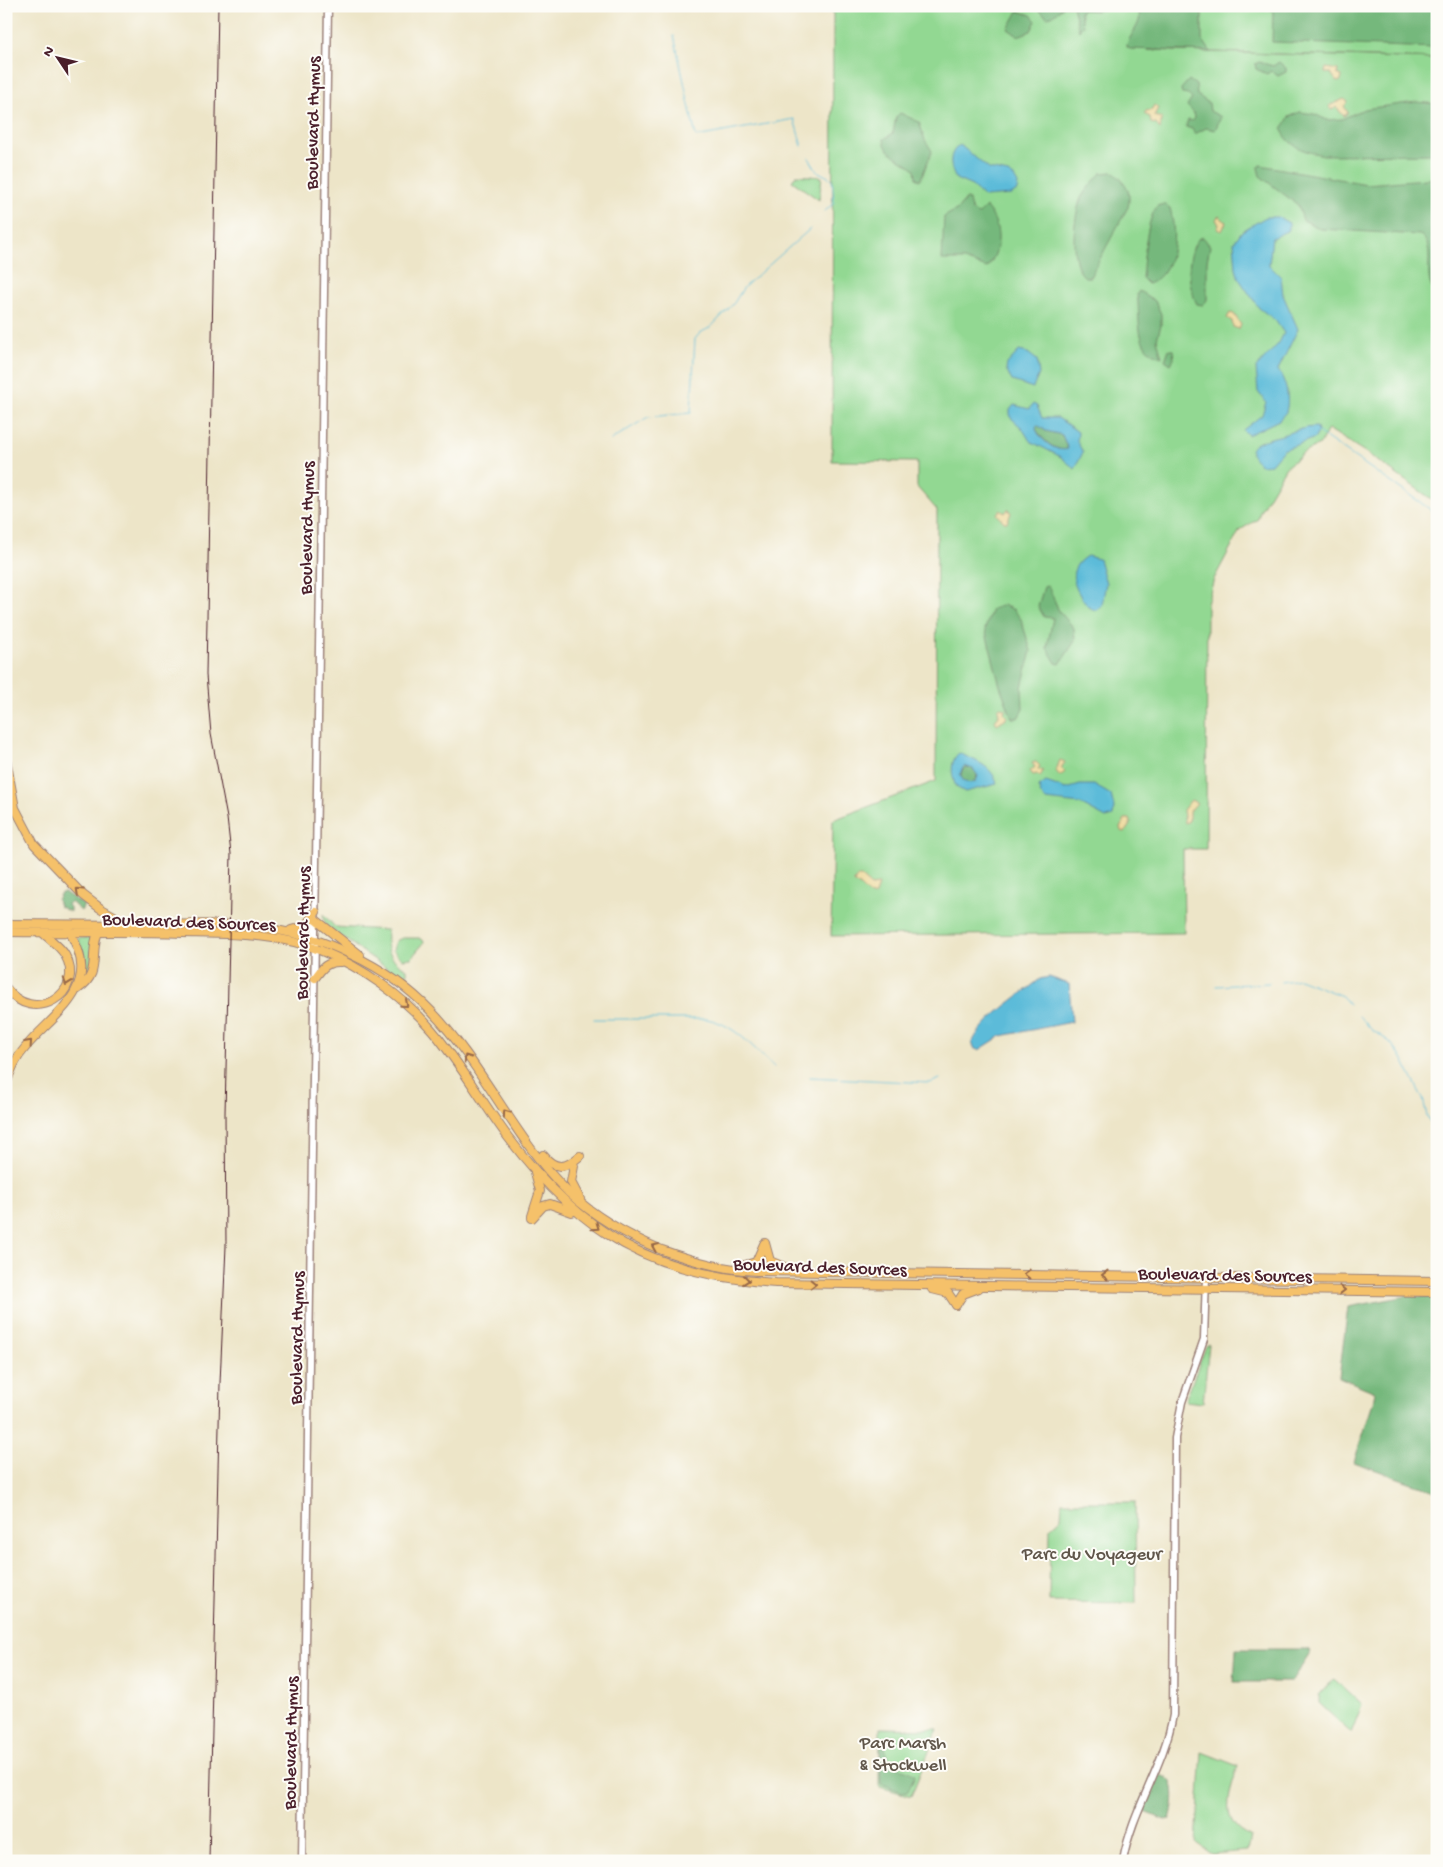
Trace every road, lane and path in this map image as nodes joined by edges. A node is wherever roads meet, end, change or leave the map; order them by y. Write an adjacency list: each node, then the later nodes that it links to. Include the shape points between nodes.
1 (328, 6): 3 (street, Boulevard Hymus)
2 (6, 759): 6 (main road, one-way to 2, via 83,895 34,844 15,808)
3 (316, 916): 7 (main road, via 305,926); 12 (street, Boulevard Hymus); 15 (main road)
4 (6, 924): 5 (main road, Boulevard des Sources)
5 (64, 924): 6 (main road, Boulevard des Sources); 9 (main road)
6 (130, 925): 7 (main road, Boulevard des Sources, via 236,924)
7 (289, 931): 12 (main road, Boulevard des Sources)
8 (6, 932): 11 (main road, Boulevard des Sources)
9 (70, 932): 10 (main road, Boulevard des Sources); 11 (main road, Boulevard des Sources); 18 (main road, via 82,963)
10 (98, 932): 13 (main road, Boulevard des Sources, via 255,936); 18 (main road, via 92,973)
11 (43, 933): 17 (main road, one-way to 17, via 68,961 70,975 64,991 48,1004 34,1006 16,999)
12 (316, 938): 13 (street, Boulevard Hymus); 15 (main road, Boulevard des Sources)
13 (316, 948): 14 (main road, Boulevard des Sources); 16 (street, Boulevard Hymus)
14 (346, 962): 16 (main road, via 328,964); 23 (main road, Boulevard des Sources, one-way to 23, via 393,993 428,1026)
15 (373, 966): 20 (main road, Boulevard des Sources, one-way to 15, via 436,1016 402,985)
16 (315, 978): 34 (street, Boulevard Hymus)
17 (6, 988)
18 (78, 989): 19 (main road, one-way to 18, via 21,1052)
19 (6, 1085)
20 (517, 1128): 21 (main road, via 548,1161 557,1166 566,1166); 24 (main road, Boulevard des Sources, via 546,1167)
21 (580, 1156)
22 (574, 1166): 24 (main road, via 571,1181)
23 (534, 1168): 25 (main road, Boulevard des Sources); 25 (main road, via 540,1191 532,1218 543,1206 551,1204)
24 (582, 1203): 26 (main road, Boulevard des Sources, one-way to 24, via 658,1248 611,1224)
25 (582, 1217): 30 (main road, Boulevard des Sources, one-way to 30, via 641,1253 700,1274 776,1283)
26 (734, 1268): 27 (main road, Boulevard des Sources); 27 (main road, via 756,1262 765,1242 772,1263)
27 (801, 1271): 28 (main road, Boulevard des Sources, one-way to 27)
28 (1206, 1277): 29 (main road, Boulevard des Sources); 32 (street)
29 (1437, 1281)
30 (918, 1285): 31 (main road, Boulevard des Sources); 31 (main road, via 948,1293 956,1305 964,1293)
31 (988, 1286): 32 (main road, Boulevard des Sources)
32 (1206, 1288): 33 (main road, Boulevard des Sources, one-way to 33); 35 (street, via 1204,1339 1182,1402 1175,1438 1173,1715 1127,1838)
33 (1437, 1292)
34 (302, 1861)
35 (1123, 1861)

